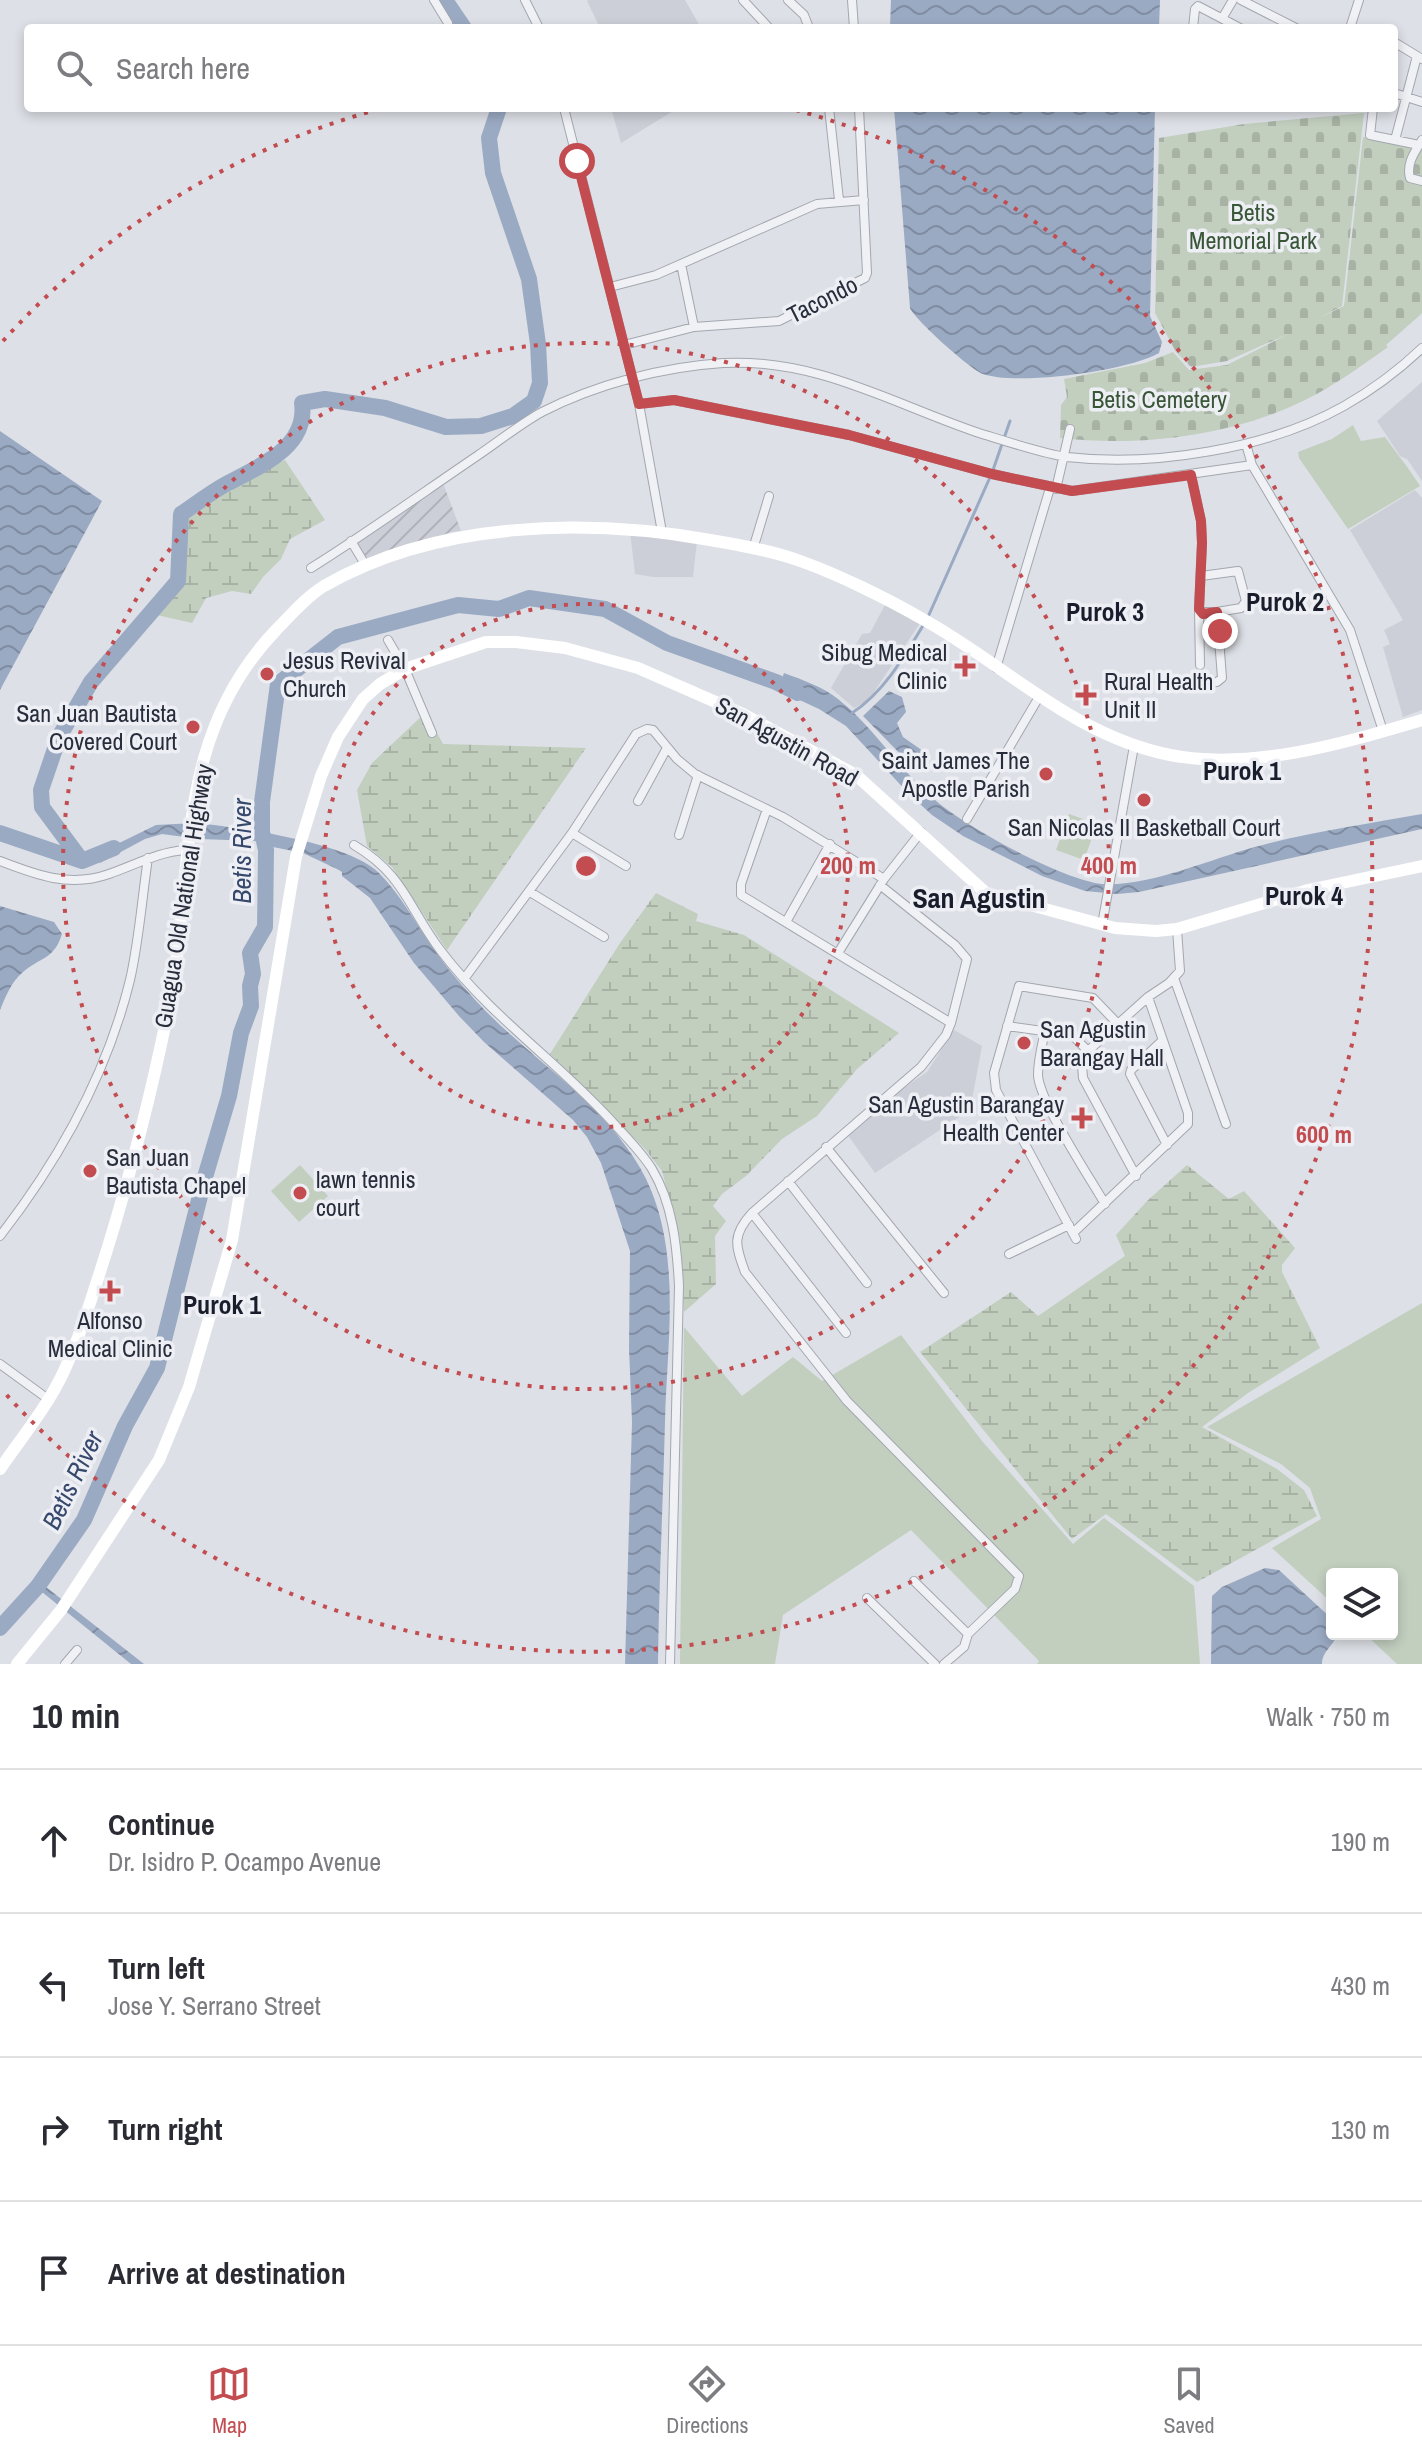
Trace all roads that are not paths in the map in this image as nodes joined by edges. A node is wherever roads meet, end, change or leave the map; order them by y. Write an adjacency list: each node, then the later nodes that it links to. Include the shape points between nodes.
1 (434, 0): 11 (street)
2 (525, 0): 12 (street)
3 (743, 0): 13 (street)
4 (788, 0): 14 (street)
5 (852, 0): 15 (street)
6 (1233, 0): 10 (street)
7 (1241, 0): 18 (street)
8 (1344, 0): 9 (street)
9 (1358, 3): 19 (street)
10 (1223, 17): 16 (street, via 1198,6); 17 (street)
11 (448, 23)
12 (537, 24)
13 (765, 24)
14 (807, 24)
15 (854, 24)
16 (1193, 24)
17 (1234, 24)
18 (1288, 24)
19 (1351, 24)
20 (1398, 44): 21 (street)
21 (1420, 58): 23 (street)
22 (1398, 94): 23 (street)
23 (1406, 97): 24 (street); 29 (street)
24 (1422, 102)
25 (565, 112): 35 (street)
26 (829, 112): 32 (street)
27 (859, 112): 33 (street)
28 (1373, 112): 29 (street, via 1370,135)
29 (1395, 140): 30 (street)
30 (1420, 143): 31 (street, via 1408,172)
31 (1422, 181)
32 (839, 200): 33 (street); 34 (street, via 817,204)
33 (864, 200): 36 (street, Tacondo, via 865,278 787,318)
34 (681, 264): 35 (street); 36 (street)
35 (610, 287): 37 (street)
36 (694, 327): 37 (street, Tacondo)
37 (624, 345): 39 (street)
38 (1422, 348): 42 (street, via 1343,407)
39 (631, 379): 40 (street); 43 (street, via 723,363 792,367); 49 (street, via 540,413)
40 (639, 404): 46 (street, via 674,400 849,435); 48 (street)
41 (1070, 429): 43 (street)
42 (1246, 444): 43 (street, via 1150,458); 44 (street)
43 (1065, 457): 46 (street)
44 (1252, 465): 45 (street); 63 (street, via 1350,630)
45 (1191, 475): 46 (street, via 1086,491); 53 (street, via 1201,521)
46 (1053, 489): 58 (street)
47 (769, 496): 50 (street)
48 (662, 532): 50 (street, Guagua Old National Highway); 51 (street, Guagua Old National Highway, via 595,527 506,532 443,541)
49 (351, 541): 51 (street); 52 (street)
50 (753, 549): 58 (street, Guagua Old National Highway, via 801,561 919,616)
51 (366, 566): 76 (street, Guagua Old National Highway, via 308,597 255,652 214,726)
52 (311, 568)
53 (1201, 576): 54 (street); 55 (street, via 1240,573 1245,605)
54 (1200, 612): 55 (street); 57 (street)
55 (1217, 612): 60 (street, via 1222,678)
56 (388, 640): 59 (street)
57 (1200, 665)
58 (996, 668): 61 (street, Guagua Old National Highway)
59 (405, 669): 64 (street); 71 (street, San Agustin Road, via 486,642 552,646 638,668 743,714 856,775); 117 (street, San Agustin Road, via 372,691 352,713 321,776 303,832 232,1240 189,1387 159,1460 65,1605)
60 (1203, 683)
61 (1039, 697): 65 (street, Guagua Old National Highway); 70 (street)
62 (1422, 720): 63 (street, Guagua Old National Highway)
63 (1383, 731): 65 (street, Guagua Old National Highway, via 1237,761 1200,760)
64 (432, 733)
65 (1134, 746): 84 (street)
66 (667, 748): 67 (street); 68 (street); 72 (street, via 653,730 636,734)
67 (698, 775): 69 (street); 73 (street)
68 (638, 801)
69 (767, 809): 74 (street); 83 (street, via 740,890)
70 (967, 819)
71 (921, 832): 81 (street); 84 (street, San Agustin Road, via 986,893)
72 (572, 833): 79 (street); 82 (street)
73 (679, 835)
74 (830, 844): 81 (street); 83 (street)
75 (354, 845): 89 (street, via 388,869)
76 (186, 846): 77 (street); 111 (street, Guagua Old National Highway, via 168,1009 135,1148 87,1312)
77 (148, 858): 78 (street, via 77,881 54,880); 105 (street, via 117,1028 51,1166)
78 (0, 861)
79 (626, 866)
80 (1422, 866): 85 (street, San Agustin Road, via 1308,890)
81 (882, 882): 87 (street); 91 (street, via 967,959)
82 (530, 892): 86 (street); 89 (street)
83 (786, 922): 87 (street)
84 (1102, 925): 85 (street, San Agustin Road, via 1137,931)
85 (1177, 929): 88 (street, via 1181,961)
86 (604, 937)
87 (838, 953): 91 (street)
88 (1174, 978): 90 (street); 97 (street)
89 (464, 979): 119 (street, via 564,1071 640,1152 671,1217 679,1286)
90 (1148, 997): 92 (street); 95 (street)
91 (951, 1023): 99 (street, via 921,1067)
92 (1118, 1024): 93 (street, via 1093,998 1019,986); 96 (street)
93 (1007, 1026): 94 (street); 104 (street, via 994,1073 996,1090)
94 (1045, 1031): 96 (street, via 1072,1035); 102 (street, via 1039,1084)
95 (1162, 1041): 98 (street, via 1189,1120); 98 (street, via 1130,1074)
96 (1088, 1051): 100 (street, via 1083,1078)
97 (1226, 1124)
98 (1167, 1145): 100 (street)
99 (826, 1147): 101 (street); 108 (street)
100 (1136, 1176): 102 (street)
101 (788, 1181): 103 (street); 107 (street)
102 (1105, 1204): 104 (street)
103 (752, 1213): 109 (street); 115 (street, via 739,1227 737,1249 745,1272 847,1401 1019,1576 1015,1589)
104 (1073, 1232): 106 (street)
105 (0, 1236)
106 (1009, 1254)
107 (867, 1283)
108 (944, 1293)
109 (846, 1333)
110 (0, 1364): 111 (street)
111 (48, 1399): 112 (street, Guagua Old National Highway)
112 (0, 1469)
113 (914, 1581): 115 (street)
114 (867, 1598): 120 (street)
115 (968, 1634): 121 (street, via 964,1647)
116 (77, 1650): 118 (street)
117 (17, 1664)
118 (65, 1664)
119 (670, 1664)
120 (935, 1664)
121 (944, 1664)

